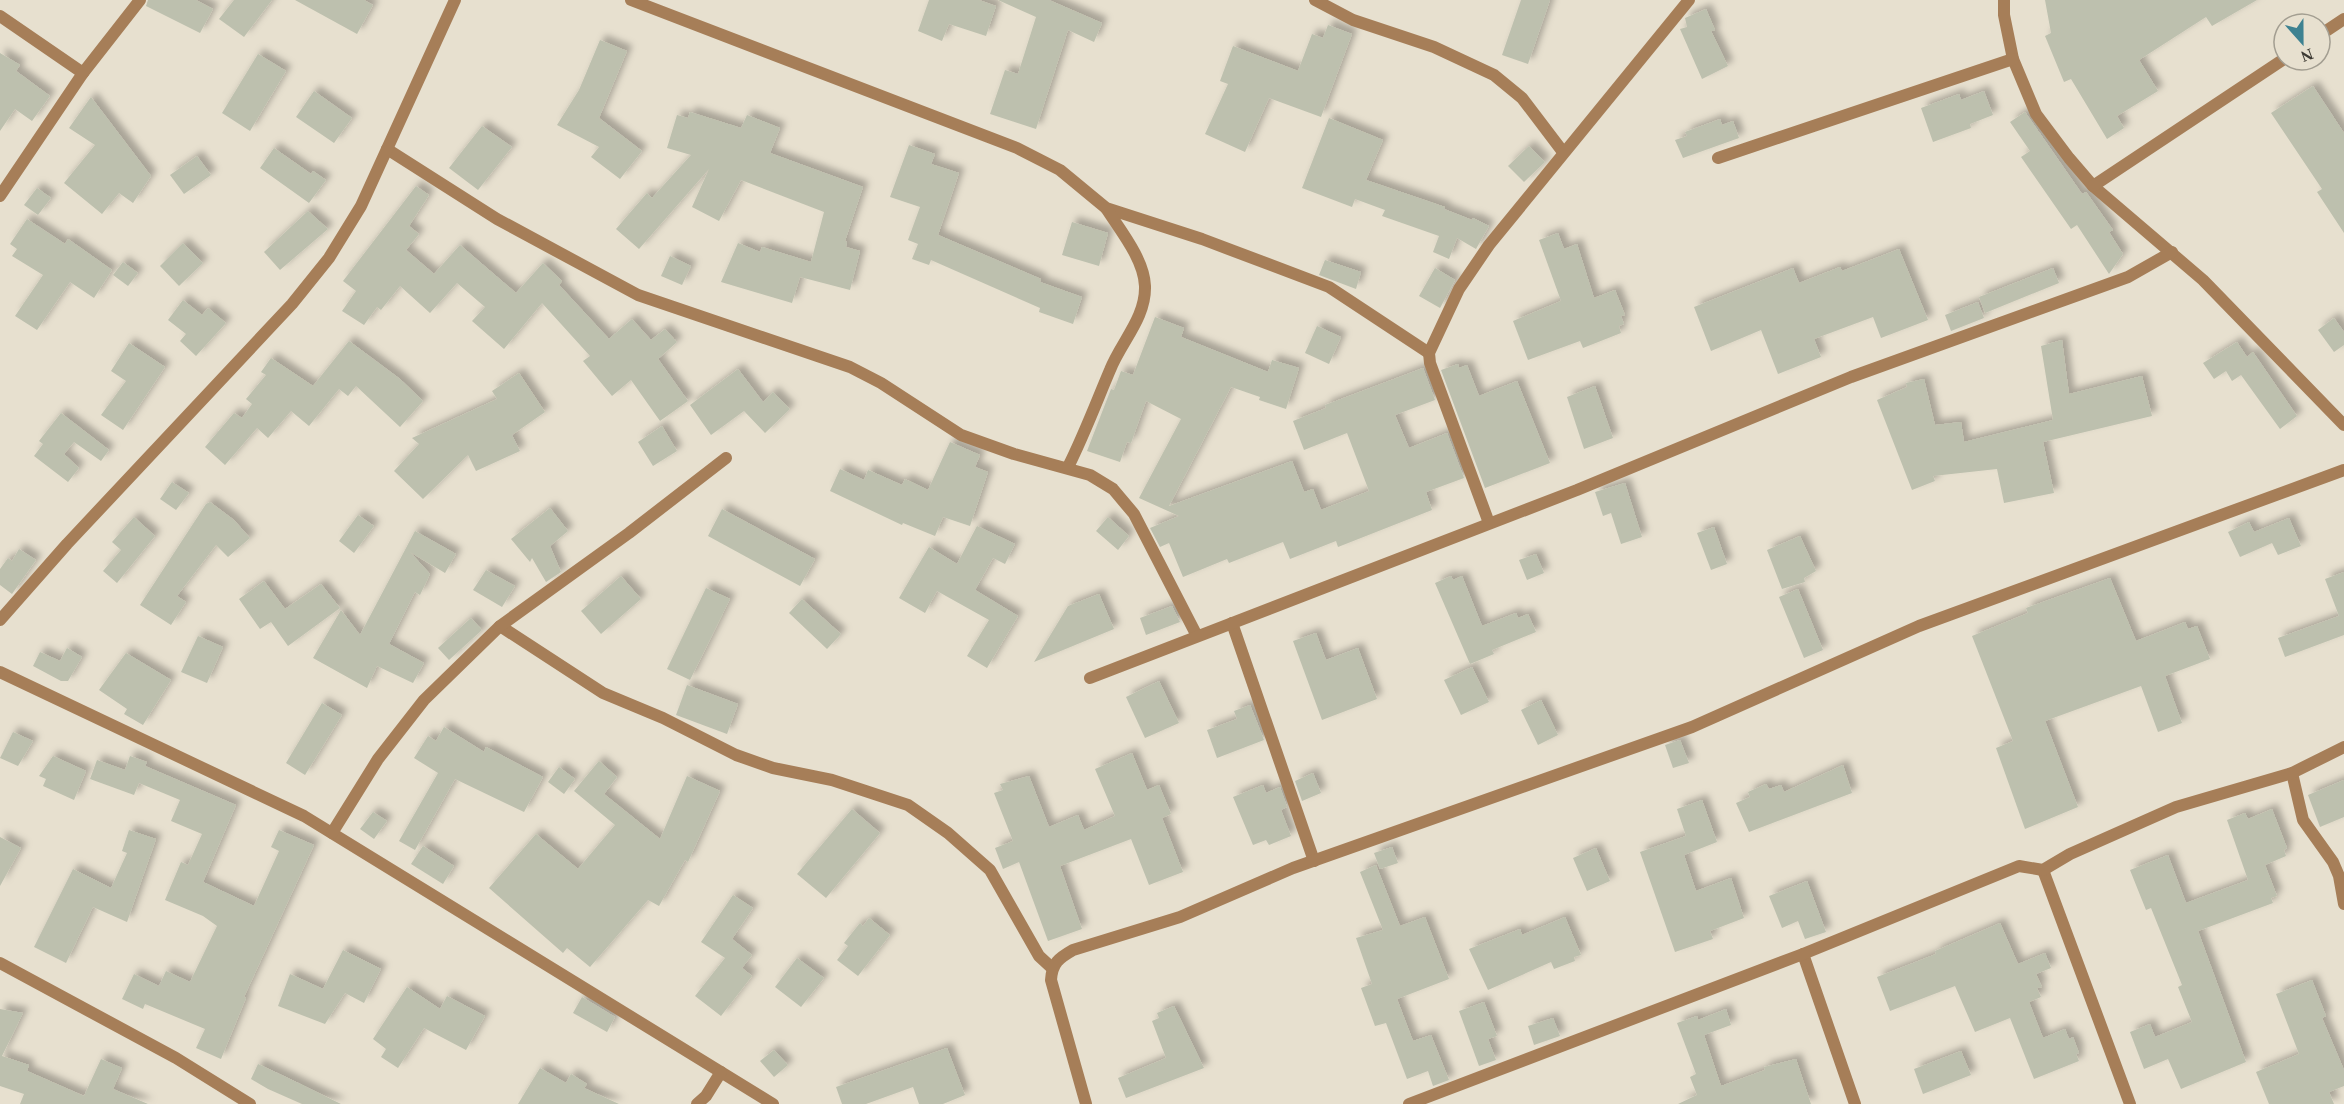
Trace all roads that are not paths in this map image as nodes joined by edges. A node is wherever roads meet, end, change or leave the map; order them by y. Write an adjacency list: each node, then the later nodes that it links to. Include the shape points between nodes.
1 (140, 0): 10 (street)
2 (455, 0): 11 (street)
3 (631, 0): 16 (street, via 1017,148 1059,170)
4 (1315, 0): 12 (street, via 1353,20 1434,46 1494,75 1522,98)
5 (1689, 0): 12 (street)
6 (2004, 0): 8 (street)
7 (0, 16): 10 (street)
8 (2013, 59): 13 (street); 14 (street, via 2036,114)
9 (2272, 67): 14 (street)
10 (83, 73): 15 (street)
11 (387, 149): 21 (street, via 497,219 638,296 850,367 961,435); 24 (street, via 361,206 329,258 292,304)
12 (1563, 152): 18 (street, via 1489,245 1459,290)
13 (1718, 158)
14 (2093, 186): 17 (street)
15 (0, 196)
16 (1106, 208): 18 (street, via 1329,287); 21 (street, via 1136,258 1145,285 1142,312 1110,368)
17 (2172, 252): 19 (street); 23 (street, via 2128,277 1851,377)
18 (1429, 353): 23 (street)
19 (2344, 426)
20 (726, 458): 26 (street)
21 (1068, 468): 27 (street, via 1113,489 1134,514)
22 (2344, 470): 33 (street, via 1919,626 1692,727)
23 (1489, 523): 25 (street)
24 (0, 620)
25 (1232, 623): 27 (street); 33 (street)
26 (500, 626): 32 (street, via 424,700 378,759); 38 (street, via 603,693 736,755 908,805 990,870 1039,956)
27 (1197, 636): 29 (street)
28 (0, 672): 32 (street, via 294,811)
29 (1090, 678)
30 (2344, 747): 31 (street)
31 (2292, 773): 34 (street, via 2176,807); 35 (street, via 2303,820 2333,862)
32 (332, 833): 39 (street)
33 (1314, 861): 38 (street, via 1180,917 1073,950)
34 (2043, 870): 36 (street, via 2019,866); 46 (street)
35 (2344, 904)
36 (1803, 954): 44 (street); 45 (street)
37 (0, 963): 40 (street, via 176,1058)
38 (1052, 968): 43 (street, via 1051,980)
39 (721, 1072): 41 (street); 42 (street)
40 (249, 1104)
41 (697, 1104)
42 (772, 1104)
43 (1086, 1104)
44 (1409, 1104)
45 (1855, 1104)
46 (2130, 1104)

